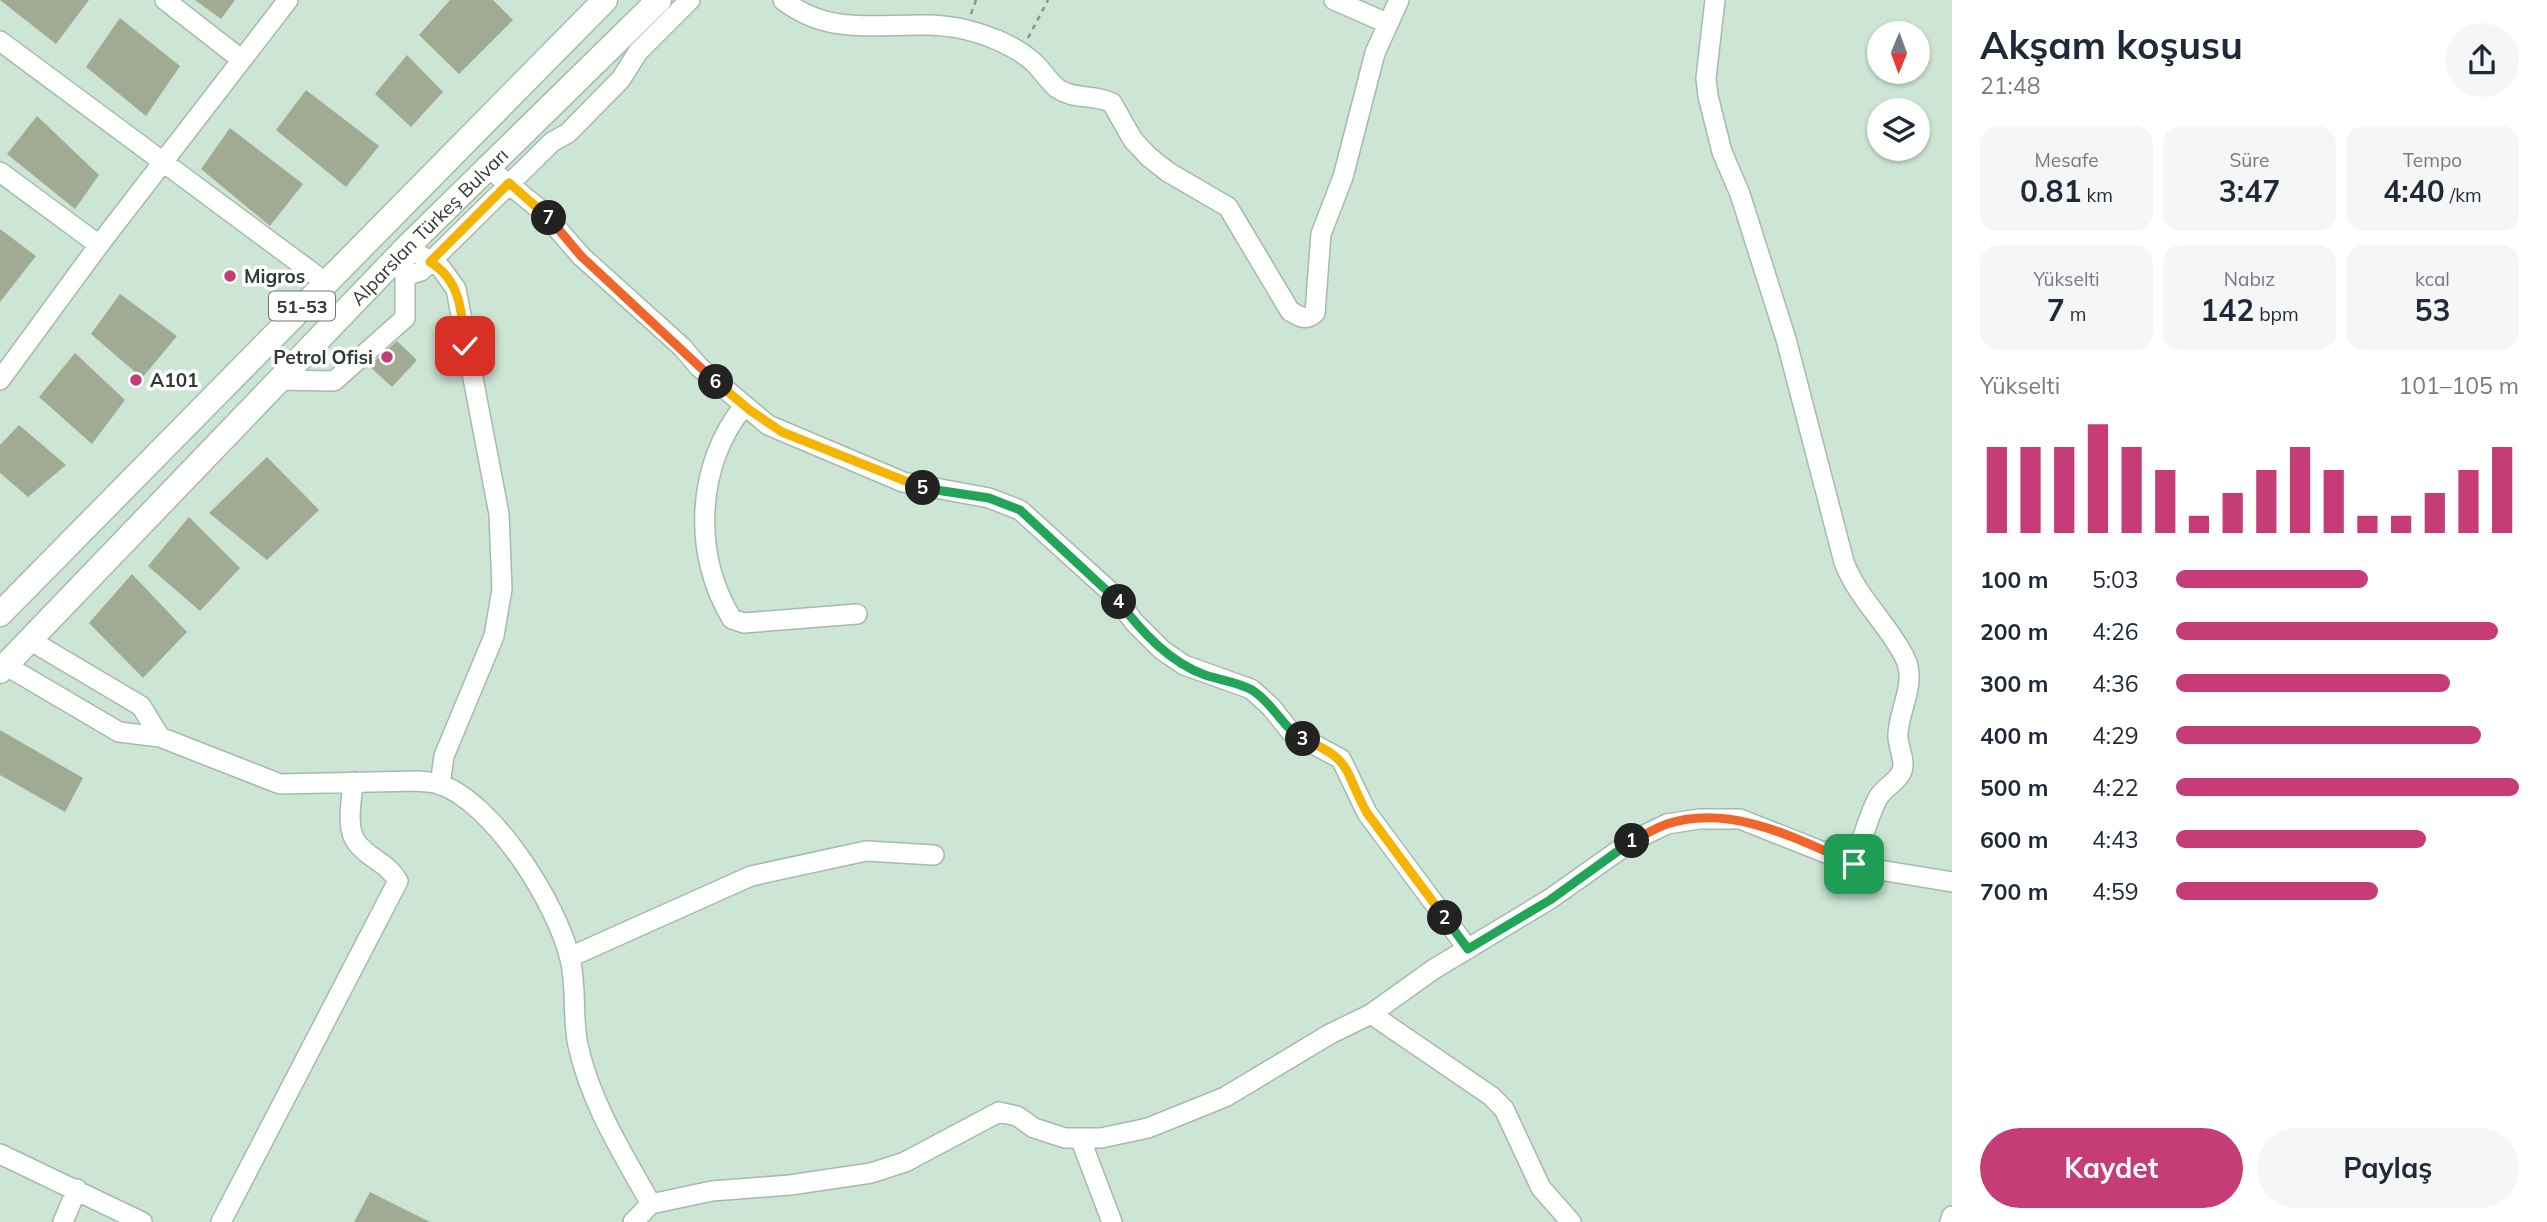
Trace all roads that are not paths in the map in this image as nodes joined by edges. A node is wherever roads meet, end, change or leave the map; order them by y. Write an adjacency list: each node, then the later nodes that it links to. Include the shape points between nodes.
1 (165, 0): 12 (street)
2 (288, 0): 12 (street)
3 (605, 0): 21 (main road, Alparslan Türkeş Bulvarı / 51-53)
4 (659, 0): 14 (main road, Alparslan Türkeş Bulvarı / 51-53)
5 (690, 0): 16 (street, via 568,133)
6 (783, 0): 10 (street, via 823,23 959,28 1021,52 1057,88 1112,103 1133,140 1149,157 1228,207 1290,311 1301,318 1315,313 1318,303 1321,234 1343,177 1363,93)
7 (1334, 0): 10 (street)
8 (1399, 0): 10 (street)
9 (1715, 0): 33 (street, via 1706,78 1722,152 1786,338 1848,572 1892,635 1909,672 1897,737 1904,765 1896,781 1878,796)
10 (1387, 23)
11 (0, 41): 13 (street)
12 (242, 60): 13 (street)
13 (164, 163): 17 (street); 21 (street)
14 (486, 166): 16 (street); 18 (main road, Alparslan Türkeş Bulvarı / 51-53)
15 (0, 172): 17 (street)
16 (509, 183): 19 (street); 24 (street)
17 (99, 245): 22 (street)
18 (406, 248): 19 (street); 20 (street); 23 (main road, Alparslan Türkeş Bulvarı / 51-53)
19 (430, 262): 20 (street, via 414,276); 31 (street, via 448,276 461,308 502,538 502,589 494,636 444,756)
20 (405, 276): 23 (street, via 405,318 334,381)
21 (325, 282): 25 (main road, Alparslan Türkeş Bulvarı / 51-53)
22 (0, 380)
23 (277, 380): 27 (main road, Alparslan Türkeş Bulvarı / 51-53)
24 (744, 406): 26 (street, via 718,448 705,504 709,560 724,607 732,619 744,623); 35 (street, via 782,432 903,482 989,498 1020,510 1115,596 1162,650 1184,665 1251,690 1291,732 1341,759 1367,813)
25 (0, 614)
26 (857, 614)
27 (28, 639): 28 (main road, Alparslan Türkeş Bulvarı / 51-53); 29 (street, via 141,706)
28 (3, 668): 29 (street, via 119,732)
29 (160, 737): 30 (street, via 280,784)
30 (354, 782): 31 (street); 45 (street, via 350,825 357,843 392,869 398,881)
31 (440, 785): 36 (street, via 465,799 527,865 557,916)
32 (934, 855): 36 (street, via 866,851 751,876)
33 (1854, 864): 34 (street); 35 (street, via 1740,819 1667,824 1632,841 1550,900)
34 (1952, 882)
35 (1468, 949): 37 (street)
36 (570, 957): 42 (street, via 578,1045)
37 (1371, 1014): 38 (street, via 1224,1097 1148,1128); 47 (street, via 1491,1096 1504,1110 1541,1188)
38 (1080, 1138): 42 (street, via 1065,1138 999,1112 905,1162 871,1173 712,1191); 46 (street)
39 (0, 1154): 40 (street)
40 (77, 1189): 43 (street); 44 (street)
41 (1952, 1216): 48 (street)
42 (640, 1217)
43 (63, 1222)
44 (142, 1222)
45 (221, 1222)
46 (1112, 1222)
47 (1571, 1222)
48 (1950, 1222)

